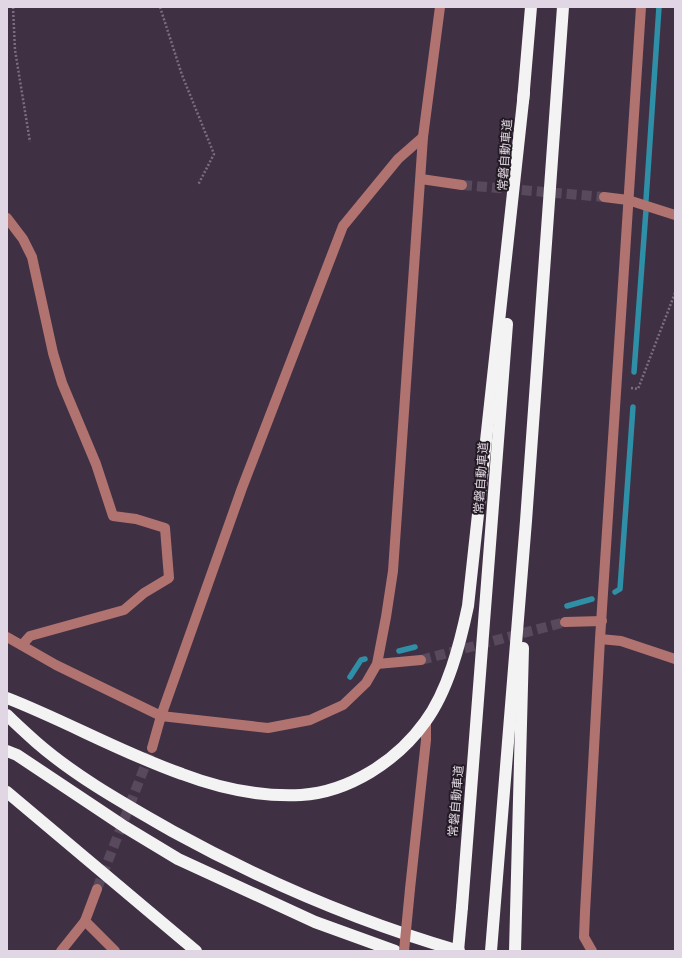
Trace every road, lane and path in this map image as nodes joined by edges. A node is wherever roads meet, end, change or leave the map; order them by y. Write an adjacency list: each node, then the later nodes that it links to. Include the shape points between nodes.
1 (13, 7): 9 (path, via 15,50)
2 (160, 7): 11 (path, via 182,75 214,154)
3 (440, 7): 8 (street)
4 (530, 7): 7 (highway, 常磐自動車道)
5 (563, 7): 19 (highway)
6 (641, 7): 14 (street)
7 (524, 92): 31 (highway, via 468,606 453,663); 42 (highway, 常磐自動車道, bridge)
8 (423, 137): 10 (street); 30 (street, via 398,159 343,226 242,488)
9 (30, 142)
10 (421, 179): 12 (street); 27 (street, via 393,571)
11 (198, 185)
12 (462, 185)
13 (604, 197): 14 (street)
14 (628, 200): 15 (street); 18 (street)
15 (675, 215)
16 (7, 218): 24 (street, via 23,239 32,257 53,354 62,383 96,464 113,516 136,519 165,528 169,578 144,593 124,610 30,636)
17 (675, 293): 18 (path, via 638,389)
18 (617, 386): 20 (street)
19 (526, 521): 43 (highway); 44 (highway)
20 (602, 621): 21 (street); 23 (street)
21 (565, 622)
22 (7, 637): 24 (street)
23 (600, 639): 25 (street, via 621,641); 45 (street, via 584,937)
24 (22, 645): 30 (street, via 56,665)
25 (675, 659)
26 (421, 660): 27 (street)
27 (377, 664): 30 (street, via 366,683 343,705 310,720 268,728)
28 (7, 698): 31 (highway, via 183,775 250,793 276,795 302,795 352,782 385,763)
29 (7, 715): 42 (highway, via 36,742 75,772 192,841 272,882 320,902)
30 (161, 716): 32 (street)
31 (426, 721): 41 (street, bridge)
32 (152, 748)
33 (7, 751): 40 (highway, via 178,859 315,922)
34 (7, 792): 39 (highway)
35 (97, 889): 36 (street)
36 (85, 921): 37 (street); 38 (street)
37 (61, 951)
38 (115, 951)
39 (196, 951)
40 (395, 951)
41 (404, 951)
42 (458, 951)
43 (491, 951)
44 (515, 951)
45 (592, 951)

